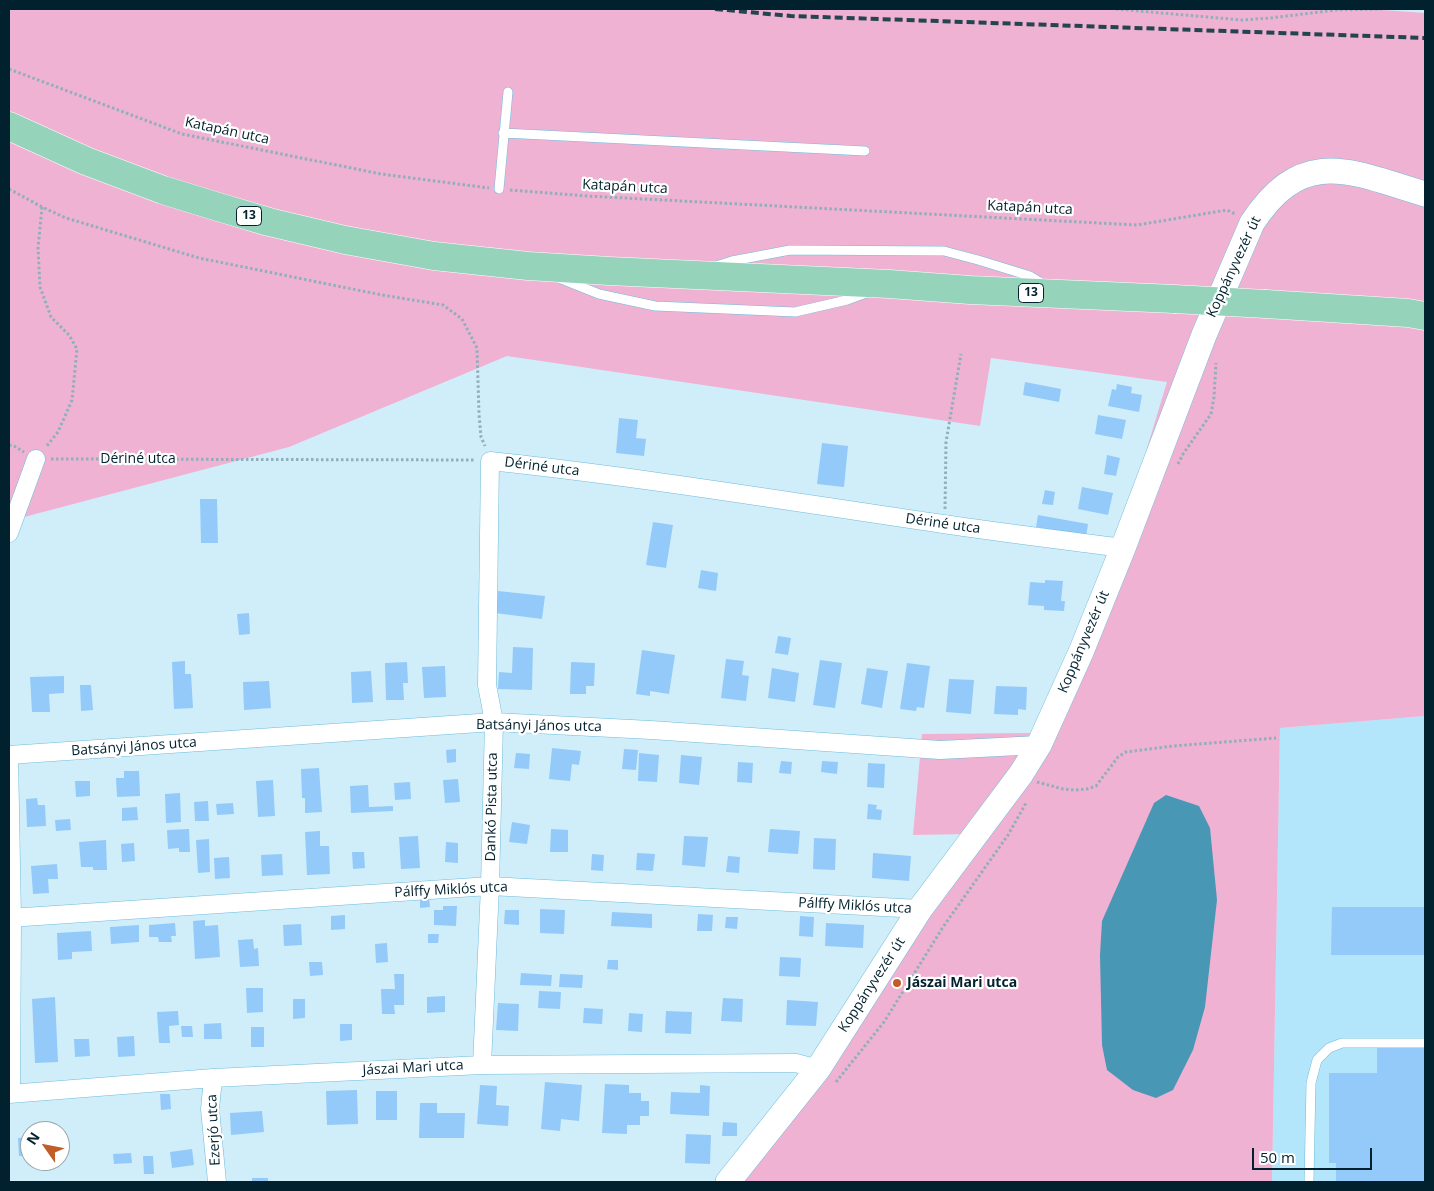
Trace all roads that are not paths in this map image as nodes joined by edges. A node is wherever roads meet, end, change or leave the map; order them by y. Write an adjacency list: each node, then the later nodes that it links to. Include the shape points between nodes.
1 (508, 92): 3 (lane)
2 (9, 126): 7 (main road, 13, via 86,161 163,190 269,222 434,256)
3 (503, 133): 4 (lane); 5 (lane)
4 (864, 151)
5 (499, 189)
6 (1425, 194): 15 (street, Koppányvezér út, via 1363,175 1326,170 1293,180 1263,206 1252,223 1204,335)
7 (528, 266): 8 (main road, 13); 9 (lane, via 600,294 655,306 795,312 847,300)
8 (689, 275): 9 (main road, 13); 10 (lane, via 732,261 790,250 944,252 1030,276)
9 (889, 284): 10 (main road, 13)
10 (1061, 294): 11 (main road, 13, bridge)
11 (1425, 316)
12 (36, 459): 14 (street)
13 (490, 460): 15 (street, Dériné utca); 16 (street, Dankó Pista utca, via 487,685)
14 (9, 534)
15 (1123, 548): 17 (street, Koppányvezér út)
16 (494, 722): 17 (street, Batsányi János utca, via 940,750); 18 (street, Batsányi János utca); 19 (street, Dankó Pista utca)
17 (1039, 745): 20 (street, Koppányvezér út)
18 (9, 755): 21 (street)
19 (490, 886): 20 (street, Pálffy Miklós utca); 21 (street, Pálffy Miklós utca); 23 (street, Dankó Pista utca)
20 (920, 910): 24 (street, Koppányvezér út)
21 (10, 918): 26 (street)
22 (1425, 1043): 29 (lane, via 1342,1043 1329,1048 1317,1060 1311,1083)
23 (482, 1065): 24 (street, Jászai Mari utca, via 796,1063); 25 (street, Jászai Mari utca)
24 (818, 1069): 28 (street, Koppányvezér út)
25 (213, 1078): 26 (street, Jászai Mari utca); 27 (street, Ezerjó utca, via 210,1109)
26 (10, 1094)
27 (217, 1182)
28 (728, 1182)
29 (1309, 1182)

